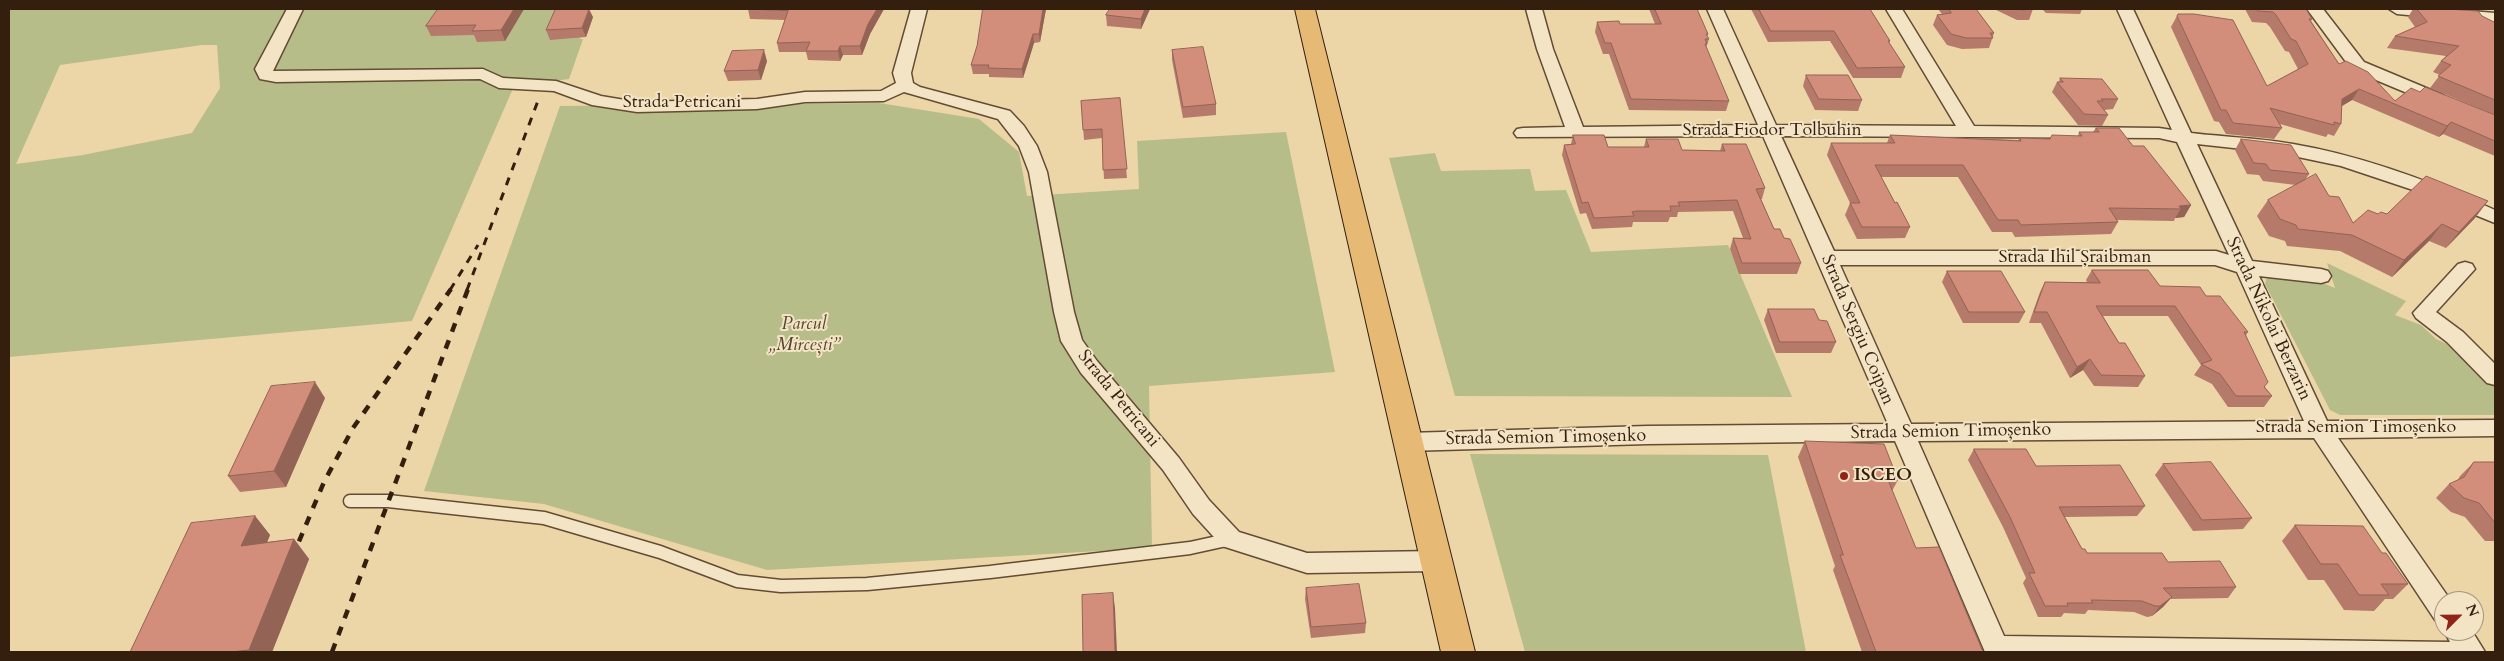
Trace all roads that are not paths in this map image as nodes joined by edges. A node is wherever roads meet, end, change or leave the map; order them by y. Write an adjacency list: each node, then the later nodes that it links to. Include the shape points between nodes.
1 (295, 9): 11 (street, Strada Petricani, via 264,69 266,75 483,74 499,83 556,86 598,101 637,107 757,104 805,97 884,96)
2 (919, 9): 11 (street, via 902,73)
3 (1305, 9): 27 (main road)
4 (1534, 9): 14 (street, via 1545,49)
5 (1715, 9): 13 (street, Strada Sergiu Coipan)
6 (1894, 9): 15 (street)
7 (2125, 9): 17 (street, Strada Nikolai Berzarin)
8 (2315, 9): 12 (street, via 2358,66)
9 (2397, 9): 10 (street)
10 (2495, 18)
11 (905, 85): 29 (street, Strada Petricani, via 914,92 1004,115 1018,130 1038,172 1072,341 1088,367 1172,464 1201,507)
12 (2450, 104)
13 (1770, 130): 14 (street, Strada Fiodor Tolbuhin); 15 (street, Strada Fiodor Tolbuhin); 19 (street, Strada Sergiu Coipan)
14 (1576, 131): 16 (street, Strada Fiodor Tolbuhin)
15 (1969, 132): 17 (street, Strada Fiodor Tolbuhin, via 2160,133)
16 (1523, 133)
17 (2184, 138): 18 (street, Strada Fiodor Tolbuhin, via 2266,146 2342,160 2394,175); 20 (street, Strada Nikolai Berzarin)
18 (2495, 217)
19 (1826, 258): 20 (street, Strada Ihil Șraibman, via 2216,258); 26 (street, Strada Sergiu Coipan)
20 (2243, 266): 22 (street, Strada Ihil Șraibman); 24 (street, Strada Nikolai Berzarin)
21 (2465, 269): 23 (street, via 2423,314 2455,337)
22 (2321, 276)
23 (2495, 377)
24 (2319, 428): 25 (street, Strada Semion Timoșenko); 26 (street, Strada Semion Timoșenko); 31 (street, Strada Nikolai Berzarin)
25 (2495, 428)
26 (1901, 432): 27 (street, Strada Semion Timoșenko); 33 (street, Strada Sergiu Coipan)
27 (1407, 442): 30 (main road)
28 (350, 501): 29 (lane, via 388,501 544,518 660,552 737,581 781,586 867,584 990,572 1190,548)
29 (1231, 539): 30 (street, Strada Petricani, via 1307,563)
30 (1436, 561): 34 (main road)
31 (2434, 597)
32 (2464, 641): 36 (street)
33 (1997, 650): 35 (street)
34 (1458, 652)
35 (2447, 652)
36 (2472, 652)

